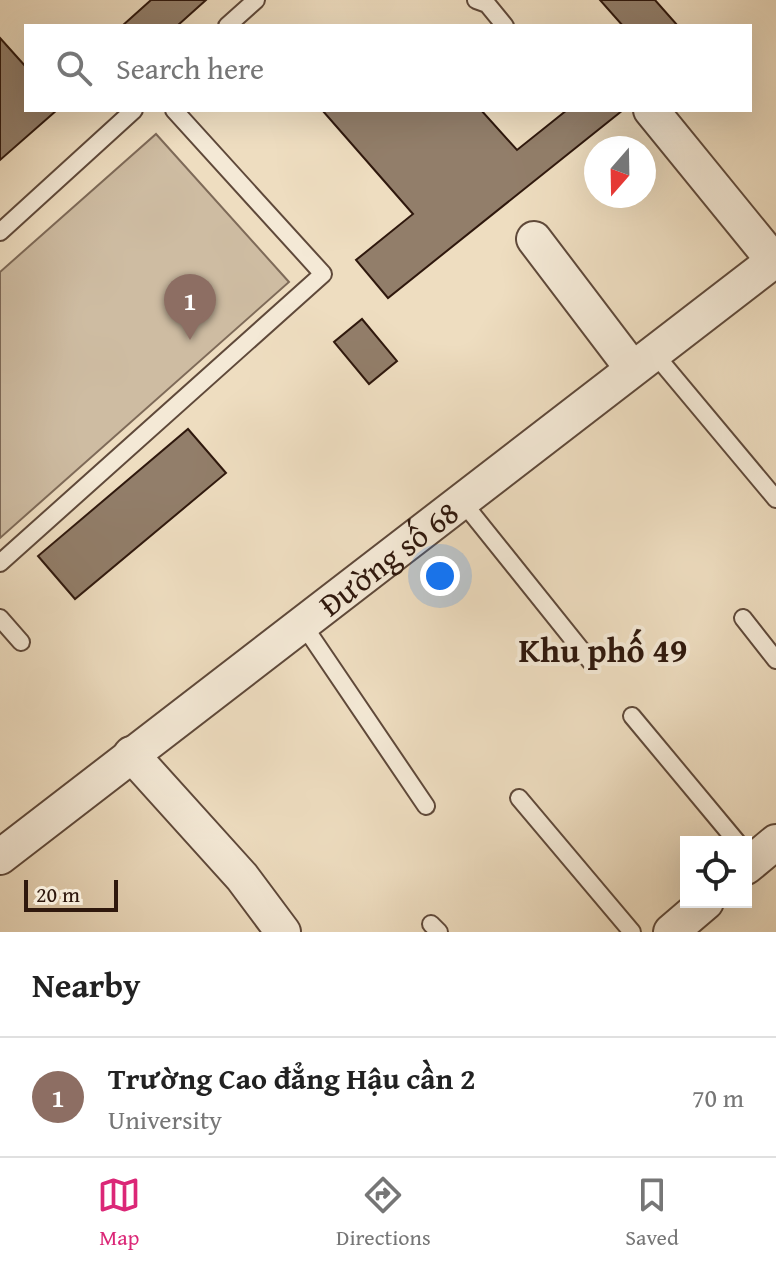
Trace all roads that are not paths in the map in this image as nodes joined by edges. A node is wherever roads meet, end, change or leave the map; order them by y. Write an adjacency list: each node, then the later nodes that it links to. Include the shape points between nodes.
1 (256, 0): 3 (lane)
2 (483, 1): 4 (lane)
3 (229, 24)
4 (503, 24)
5 (132, 112): 8 (lane)
6 (176, 112): 14 (lane, via 323,274)
7 (653, 112): 10 (street)
8 (0, 232)
9 (534, 239): 11 (street)
10 (775, 261): 11 (street, Đường số 68)
11 (643, 360): 12 (lane); 13 (street, Đường số 68)
12 (776, 499)
13 (461, 500): 17 (street, Đường số 68); 20 (lane)
14 (0, 563)
15 (0, 618): 18 (lane)
16 (743, 618): 19 (lane)
17 (302, 623): 22 (street, Đường số 68); 24 (lane)
18 (21, 642)
19 (776, 660)
20 (591, 662)
21 (632, 716): 25 (lane)
22 (131, 754): 26 (street, Đường số 68); 28 (street, via 242,877)
23 (519, 798): 29 (lane)
24 (426, 806)
25 (737, 836)
26 (0, 857)
27 (699, 908): 30 (street)
28 (283, 932)
29 (632, 932)
30 (671, 932)

